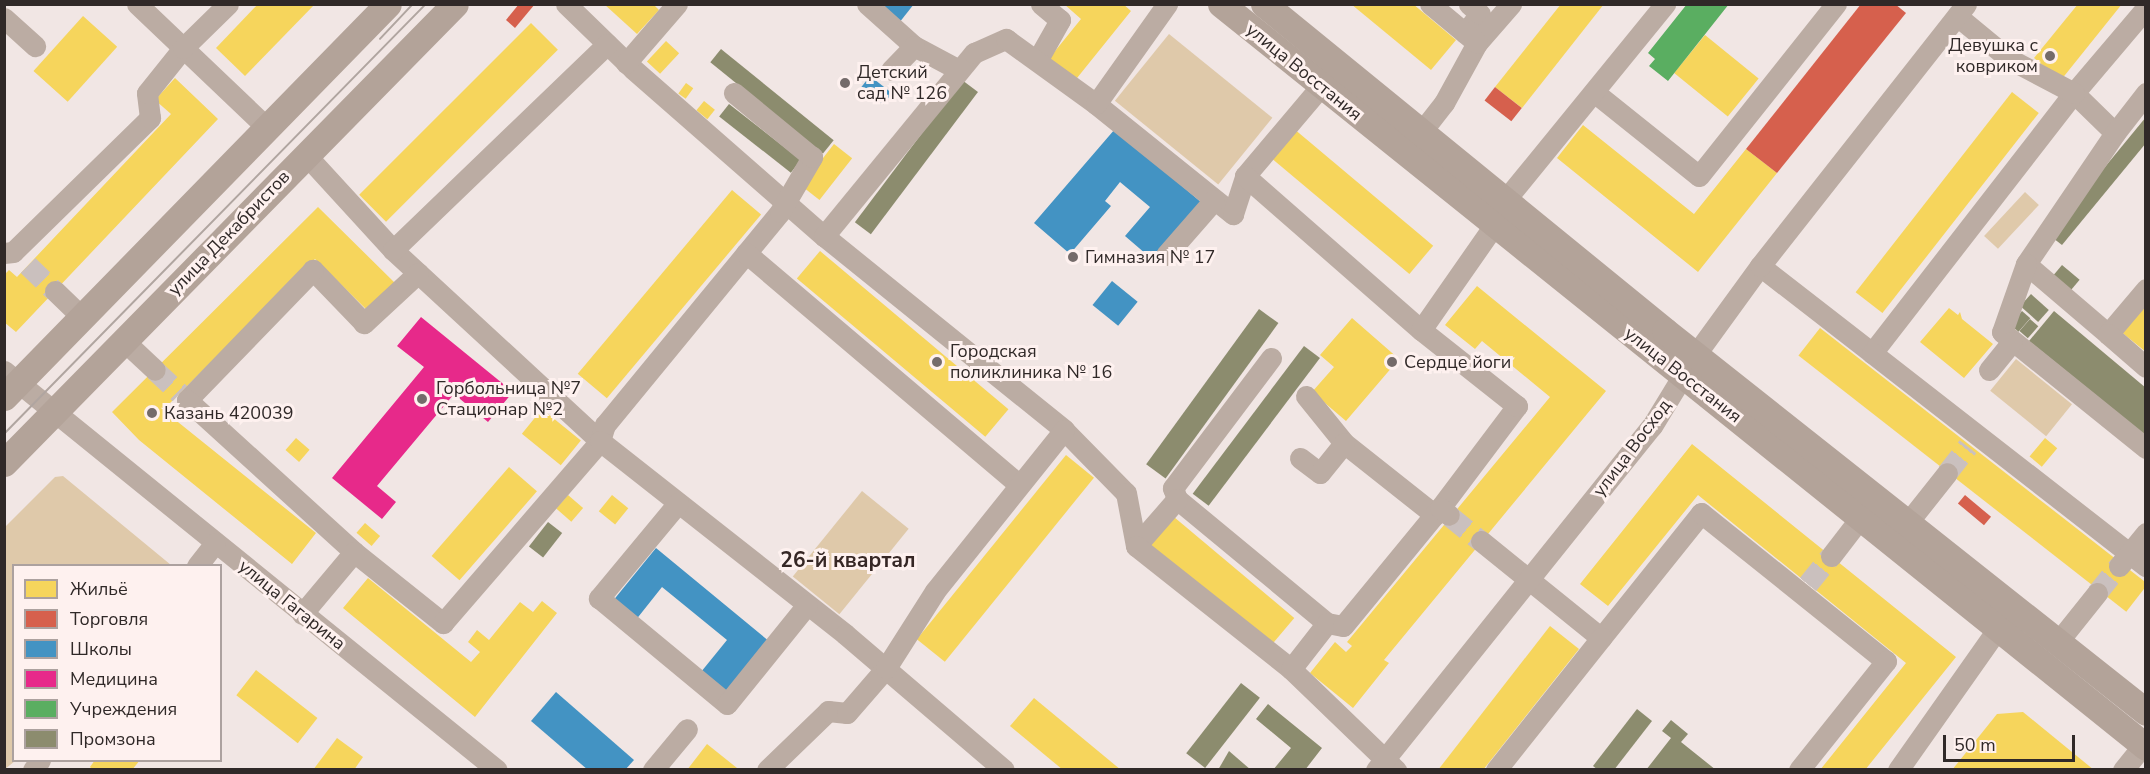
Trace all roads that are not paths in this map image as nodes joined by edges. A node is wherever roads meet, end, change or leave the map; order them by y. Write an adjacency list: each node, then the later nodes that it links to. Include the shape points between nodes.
1 (137, 4): 24 (street)
2 (228, 4): 24 (street)
3 (388, 4): 35 (main road)
4 (455, 4): 38 (main road, улица Декабристов)
5 (567, 4): 21 (street)
6 (677, 4): 26 (street)
7 (867, 4): 23 (street)
8 (1041, 4): 25 (street, via 1060,20)
9 (1167, 4): 34 (street)
10 (1221, 4): 29 (main road, улица Восстания)
11 (1263, 4): 36 (main road, улица Восстания)
12 (1430, 4): 20 (street)
13 (1469, 4): 20 (street, via 1480,14)
14 (1511, 4): 20 (street)
15 (1665, 4): 30 (street)
16 (1836, 4): 30 (street, via 1699,176)
17 (2145, 8): 32 (street)
18 (1961, 10): 32 (street, via 2008,58); 50 (street, улица Восход)
19 (4, 18): 22 (street)
20 (1471, 38): 36 (street, via 1444,104)
21 (607, 44): 26 (street); 45 (street)
22 (35, 46)
23 (914, 46): 27 (street); 28 (street)
24 (183, 48): 35 (street); 48 (street, via 147,93 150,118)
25 (1038, 59): 28 (street, via 1006,39 974,54); 34 (street)
26 (626, 63): 42 (street)
27 (891, 70)
28 (959, 70): 44 (street)
29 (1321, 86): 39 (street); 43 (main road, улица Восстания)
30 (1594, 92): 40 (street)
31 (734, 93): 42 (street, via 812,157)
32 (2074, 93): 37 (street); 59 (street)
33 (2145, 93): 37 (street)
34 (1096, 104): 41 (street)
35 (267, 128): 54 (main road)
36 (1422, 131): 40 (main road, улица Восстания)
37 (2115, 133): 49 (street)
38 (306, 155): 45 (street); 57 (main road, улица Декабристов)
39 (1245, 176): 41 (street, via 1233,214); 55 (street)
40 (1506, 199): 61 (main road, улица Восстания)
41 (1214, 200): 47 (street)
42 (786, 202): 44 (street); 46 (street)
43 (1495, 224): 55 (street); 61 (main road, улица Восстания)
44 (824, 236): 68 (street)
45 (393, 250): 51 (street)
46 (746, 253): 69 (street, via 605,425); 75 (street)
47 (1166, 255)
48 (15, 257)
49 (2025, 264): 56 (street); 58 (street, via 2002,332)
50 (1760, 266): 59 (street); 61 (street, улица Восход)
51 (418, 273): 69 (street); 85 (street, via 364,323 313,270 184,397)
52 (2145, 289): 56 (street)
53 (55, 291): 54 (street)
54 (82, 317): 65 (main road)
55 (1421, 330): 78 (street, via 1517,406)
56 (2108, 334): 62 (street)
57 (124, 341): 63 (street); 67 (main road, улица Декабристов)
58 (2013, 342): 64 (street); 71 (street)
59 (1872, 353): 87 (street, via 1973,440)
60 (1271, 358): 76 (street, via 1173,488)
61 (1690, 365): 79 (main road, улица Восстания); 80 (main road, улица Восстания); 89 (street, улица Восход, via 1652,426)
62 (2145, 367)
63 (155, 370)
64 (1989, 370)
65 (9, 384): 67 (street, улица Гагарина)
66 (1306, 396): 70 (street)
67 (55, 412): 73 (main road, улица Декабристов); 83 (street, улица Гагарина)
68 (1064, 430): 75 (street); 84 (street, via 1126,493)
69 (600, 441): 77 (street); 85 (street, via 443,623)
70 (1344, 443): 72 (street, via 1320,473); 78 (street)
71 (2145, 448)
72 (1300, 458)
73 (4, 463)
74 (1947, 473): 80 (street)
75 (1018, 484): 97 (street, via 935,591)
76 (1177, 499): 84 (street); 93 (street)
77 (678, 503): 91 (street); 91 (street, via 599,598 727,704)
78 (1441, 513): 93 (street, via 1343,626)
79 (1861, 517): 86 (street); 94 (main road, улица Восстания)
80 (1909, 521): 96 (main road, улица Восстания)
81 (2145, 533): 87 (street)
82 (1481, 542): 89 (street)
83 (215, 543): 88 (street); 92 (street, улица Гагарина)
84 (1136, 546): 98 (street)
85 (354, 552): 92 (street)
86 (1831, 556)
87 (2131, 561)
88 (199, 564)
89 (1528, 579): 95 (street); 103 (street, улица Восход)
90 (2097, 593): 96 (street)
91 (807, 604): 97 (street)
92 (303, 614): 102 (street, улица Гагарина)
93 (1327, 623): 98 (street)
94 (1998, 628): 101 (main road, улица Восстания); 109 (street)
95 (1601, 638): 107 (street); 108 (street, via 1701,513 1804,588 1886,661)
96 (2057, 643): 99 (main road, улица Восстания)
97 (886, 668): 105 (street, via 847,713 828,711); 106 (street)
98 (1291, 669): 103 (street)
99 (2145, 712)
100 (687, 729): 104 (street)
101 (2144, 746): 110 (street)
102 (482, 765)
103 (1385, 766)
104 (653, 770)
105 (767, 770)
106 (1004, 770)
107 (1496, 770)
108 (1799, 770)
109 (1898, 770)
110 (2123, 770)

